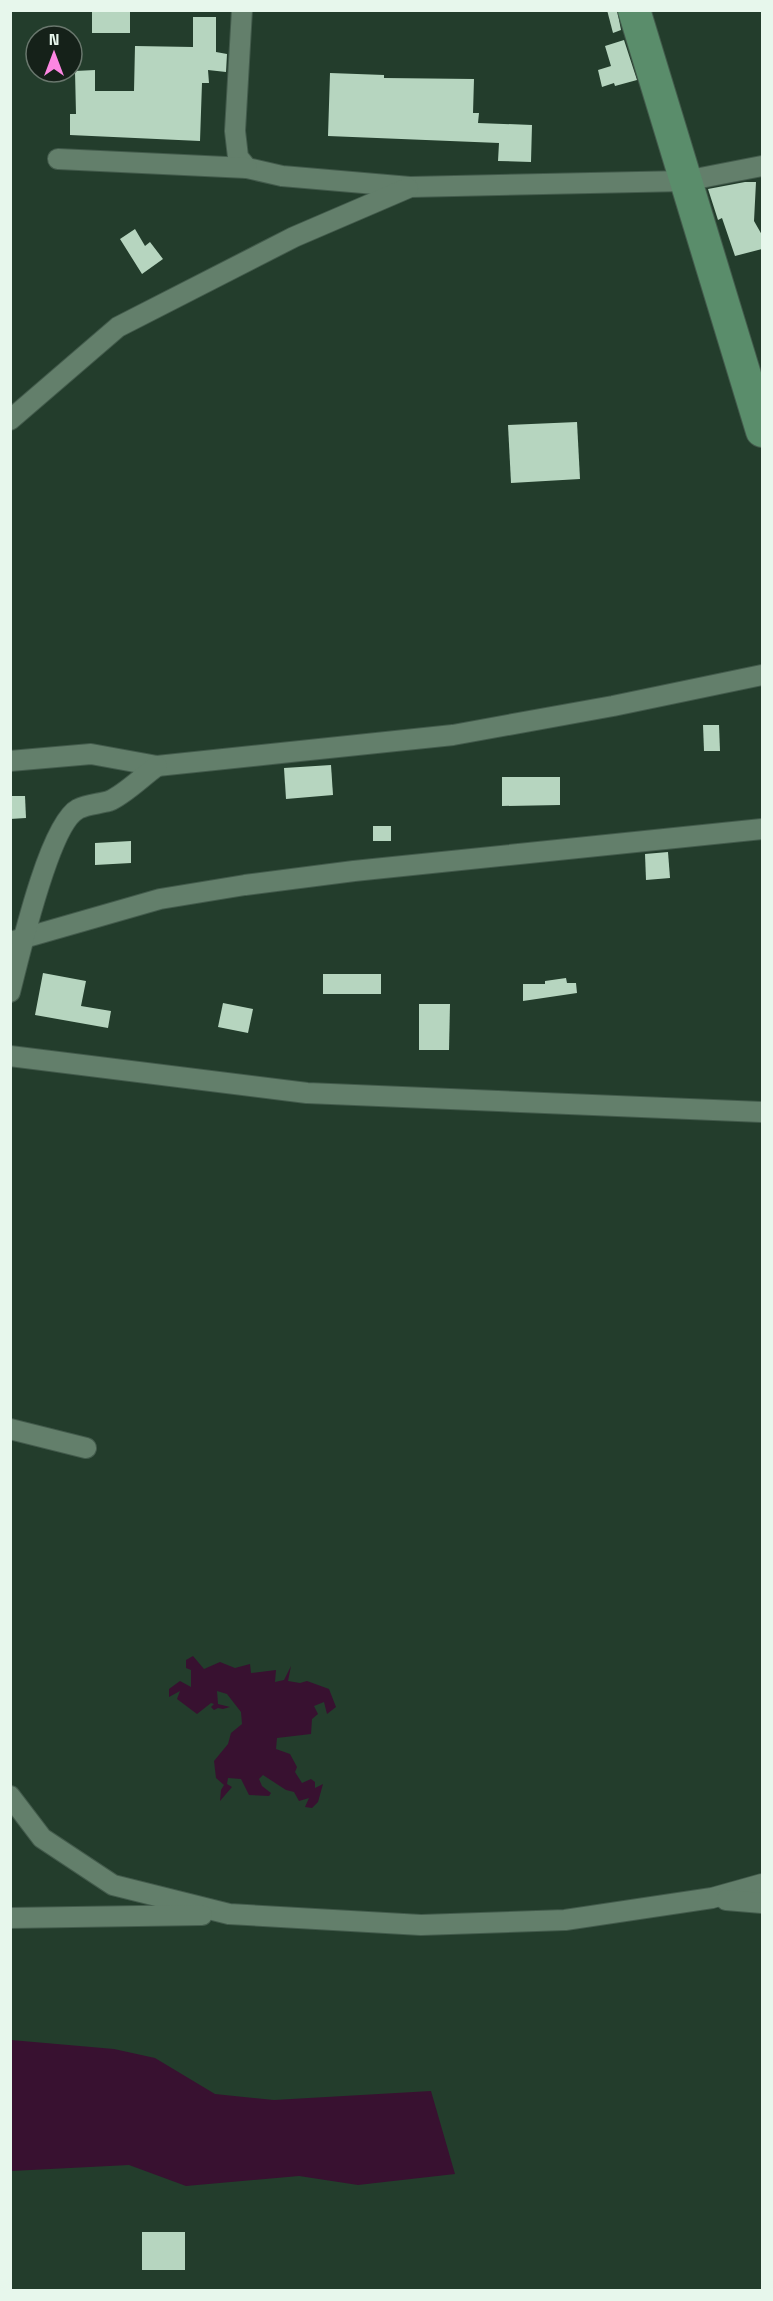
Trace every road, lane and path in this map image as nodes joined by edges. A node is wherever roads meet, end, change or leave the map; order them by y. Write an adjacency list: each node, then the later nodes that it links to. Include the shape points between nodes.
1 (242, 10): 5 (street, via 236,131 238,157)
2 (634, 10): 6 (main road)
3 (58, 159): 5 (street)
4 (762, 166): 6 (street)
5 (247, 168): 7 (street, via 282,176)
6 (685, 181): 7 (street); 9 (main road)
7 (411, 187): 8 (street, via 294,237 118,327)
8 (10, 420)
9 (762, 431)
10 (762, 675): 12 (street, via 453,735)
11 (10, 761): 12 (street, via 91,754)
12 (157, 766): 14 (street, via 111,800 77,810 62,827)
13 (762, 829): 14 (street, via 245,885 160,899)
14 (17, 940): 15 (street)
15 (10, 992)
16 (10, 1056): 17 (street, via 307,1093)
17 (762, 1112)
18 (10, 1429): 19 (street)
19 (86, 1448)
20 (10, 1796): 24 (street, via 42,1838 113,1885)
21 (762, 1884): 22 (street)
22 (712, 1898): 23 (street); 24 (street, via 566,1920 455,1924)
23 (762, 1903)
24 (229, 1914): 25 (street)
25 (10, 1918)

